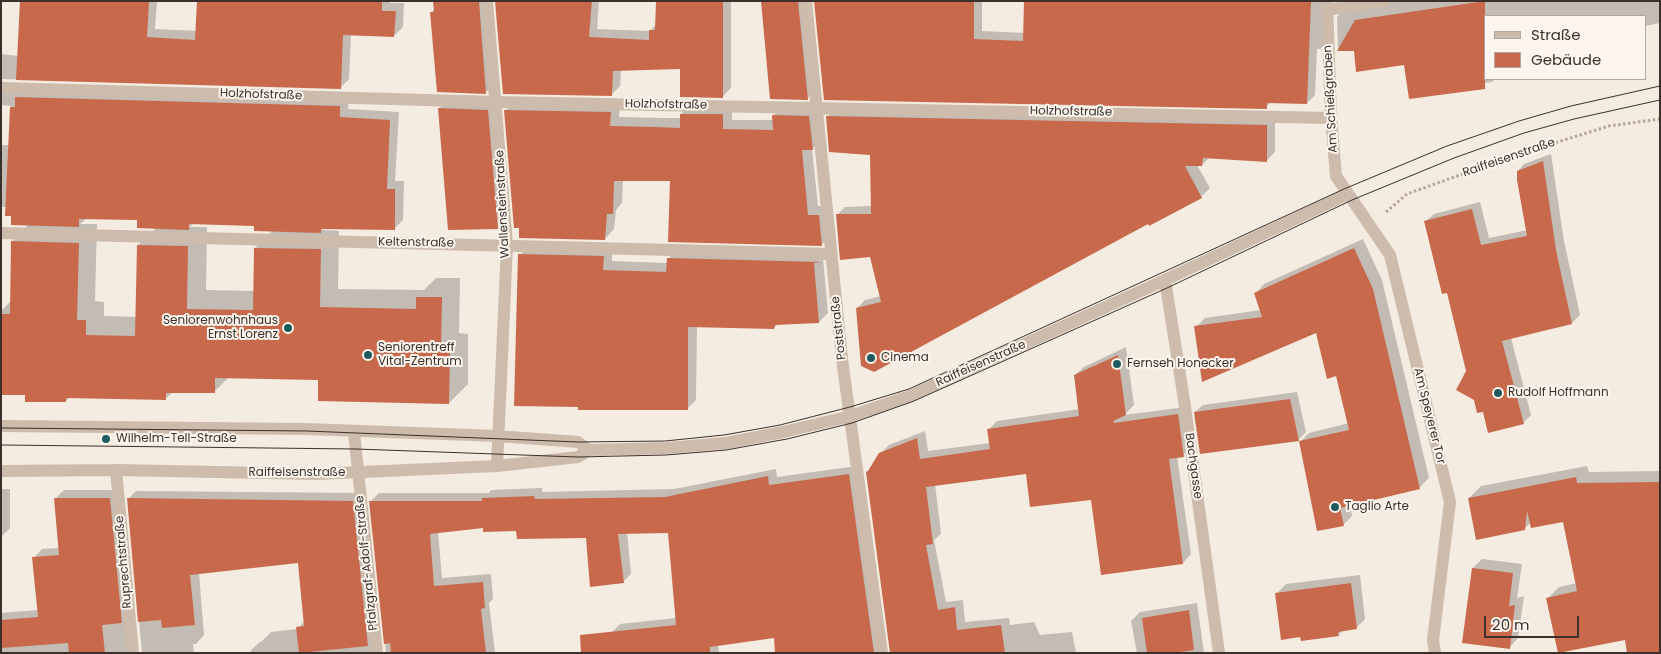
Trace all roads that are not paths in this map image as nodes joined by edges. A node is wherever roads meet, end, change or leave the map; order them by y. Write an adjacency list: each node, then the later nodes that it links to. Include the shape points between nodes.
1 (487, 1): 6 (street, Wallensteinstraße)
2 (806, 1): 7 (street, Poststraße)
3 (1384, 1): 4 (street)
4 (1327, 6): 8 (street, Am Schießgraben)
5 (1, 88): 6 (street, Holzhofstraße)
6 (497, 102): 7 (street, Holzhofstraße); 11 (street, Wallensteinstraße)
7 (818, 107): 8 (street, Holzhofstraße); 12 (street, Poststraße)
8 (1331, 118): 9 (street, Am Schießgraben, via 1336,176)
9 (1348, 194): 13 (street, Raiffeisenstraße); 27 (street, Am Speyerer Tor, via 1390,255 1450,502 1433,640)
10 (1, 233): 11 (street, Keltenstraße)
11 (507, 246): 12 (street, Keltenstraße); 17 (street, Wallensteinstraße)
12 (831, 254): 14 (street, Poststraße)
13 (1165, 280): 14 (street, Raiffeisenstraße, via 910,396); 26 (street, Bachgasse)
14 (851, 416): 18 (street, Raiffeisenstraße, via 726,443); 25 (street, Poststraße)
15 (1, 426): 16 (street, Raiffeisenstraße)
16 (354, 432): 17 (street, Raiffeisenstraße); 22 (street, Pfalzgraf-Adolf-Straße)
17 (497, 436): 18 (street, Raiffeisenstraße, via 578,442); 19 (street, Wallensteinstraße)
18 (590, 450): 19 (street, Raiffeisenstraße, via 578,457)
19 (497, 466): 22 (street, Raiffeisenstraße)
20 (116, 470): 21 (street, Raiffeisenstraße); 22 (street, Raiffeisenstraße); 23 (street, Ruprechtstraße)
21 (1, 471)
22 (358, 472): 24 (street, Pfalzgraf-Adolf-Straße)
23 (133, 653)
24 (377, 653)
25 (882, 653)
26 (1219, 653)
27 (1435, 653)

